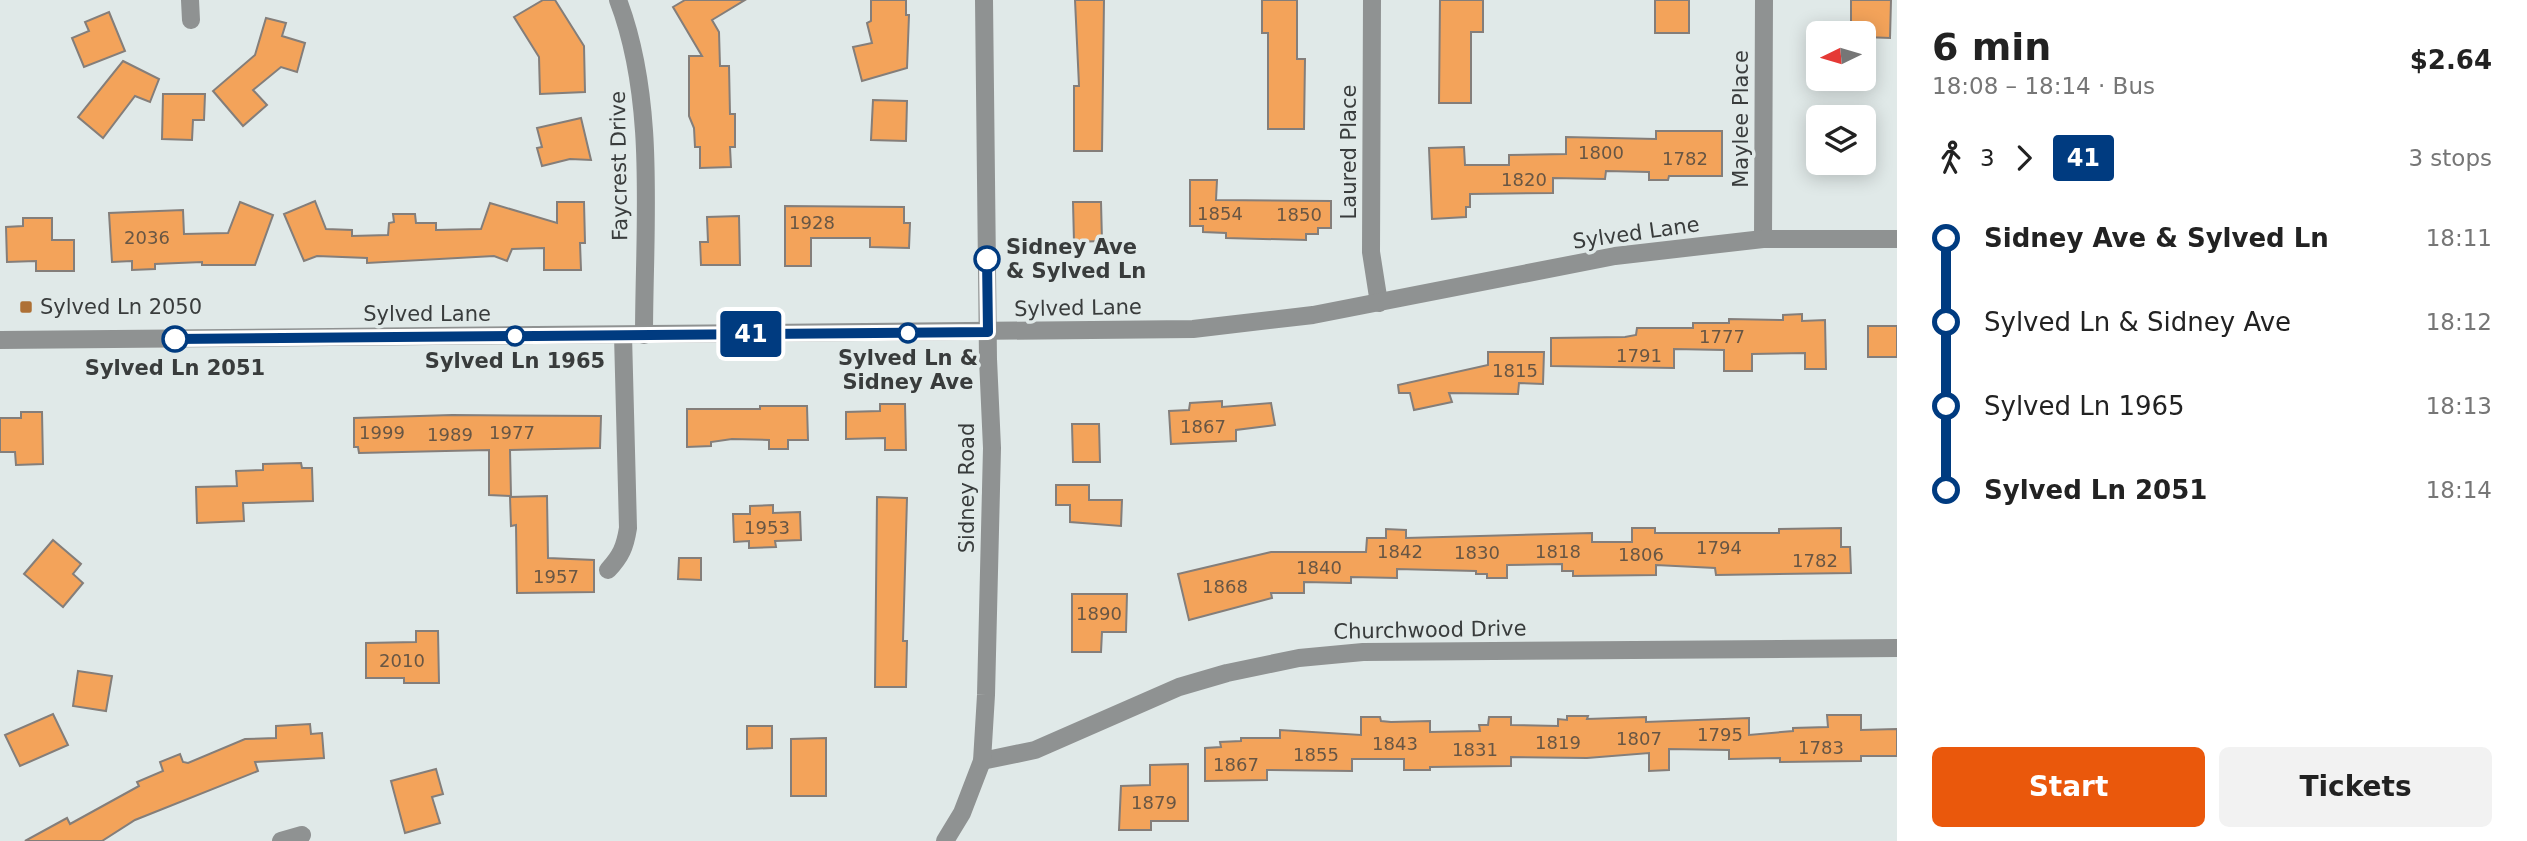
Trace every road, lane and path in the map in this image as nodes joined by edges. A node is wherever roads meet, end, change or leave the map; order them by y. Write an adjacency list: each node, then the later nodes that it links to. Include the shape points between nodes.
1 (190, 0): 6 (street)
2 (618, 0): 12 (street, Faycrest Drive, via 641,82)
3 (984, 0): 10 (street, Sidney Road)
4 (1372, 0): 9 (street, Laured Place, via 1371,252)
5 (1764, 0): 7 (street, Maylee Place)
6 (191, 20)
7 (1763, 239): 8 (street, Sylved Lane); 9 (street, Sylved Lane, via 1615,256)
8 (1897, 239)
9 (1379, 303): 10 (street, Sylved Lane, via 1194,329)
10 (988, 332): 12 (street, Sylved Lane); 16 (street, Sidney Road, via 991,530)
11 (622, 335): 12 (street, Sylved Lane); 13 (street, Sylved Lane); 14 (street, via 628,528 625,546)
12 (644, 335)
13 (0, 340)
14 (608, 570)
15 (1897, 648): 16 (street, Churchwood Drive, via 1363,652 1298,659 1179,687 1035,750)
16 (982, 761): 19 (street, Sidney Road, via 962,813)
17 (302, 835): 18 (street)
18 (281, 841)
19 (944, 841)

